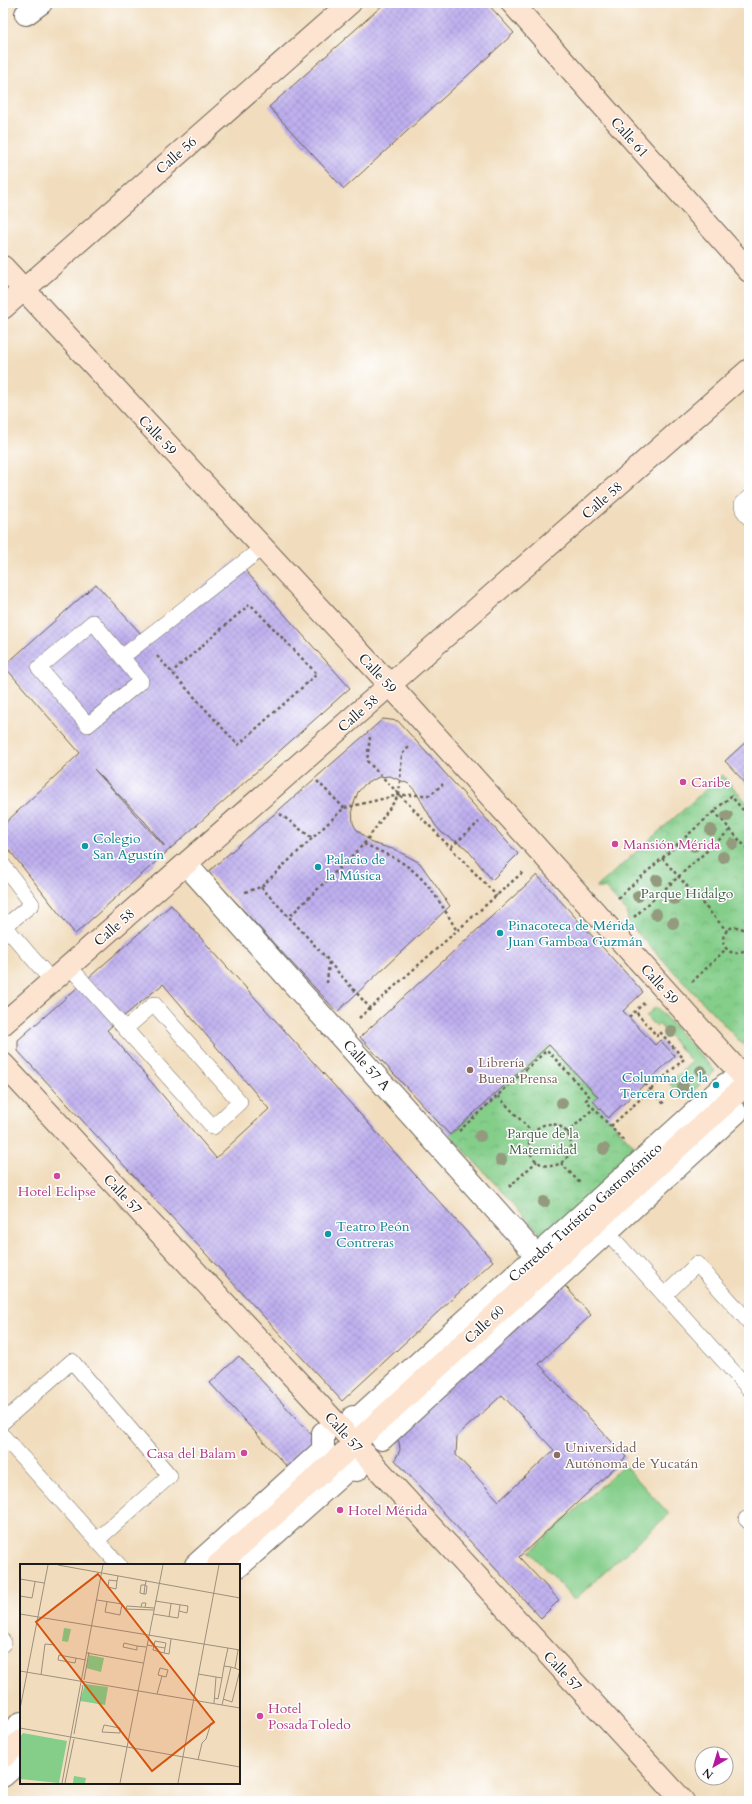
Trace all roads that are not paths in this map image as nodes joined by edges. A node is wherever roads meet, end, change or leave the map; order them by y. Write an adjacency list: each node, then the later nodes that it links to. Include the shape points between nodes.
1 (350, 3): 5 (main road, Calle 56)
2 (512, 3): 4 (main road, Calle 61)
3 (3, 267): 5 (main road, Calle 59)
4 (749, 271)
5 (24, 290): 6 (main road, Calle 56); 10 (main road, Calle 59)
6 (3, 308)
7 (749, 370): 12 (main road, Calle 58)
8 (749, 498): 9 (lane, via 742,504)
9 (749, 518)
10 (262, 548): 11 (lane); 12 (main road, Calle 59)
11 (122, 658): 11 (lane, via 141,681 88,725 39,668 93,622)
12 (390, 685): 13 (main road, Calle 58); 21 (main road, Calle 59)
13 (186, 864): 16 (main road, Calle 58); 25 (street, Calle 57 A)
14 (3, 865): 15 (lane, via 32,904)
15 (4, 926): 17 (lane)
16 (69, 966): 17 (main road, Calle 58); 19 (lane)
17 (52, 981): 18 (main road, Calle 58)
18 (3, 1024)
19 (125, 1029): 19 (lane, via 213,1127 240,1102 154,1004)
20 (3, 1064): 34 (main road, Calle 57)
21 (749, 1082): 24 (main road, Calle 60)
22 (726, 1084): 25 (street, Corredor Turístico Gastronómico, via 642,1161)
23 (736, 1113): 24 (street, Corredor Turístico Gastronómico)
24 (602, 1226): 25 (main road, Calle 60); 26 (lane); 33 (street, Corredor Turístico Gastronómico)
25 (542, 1261): 29 (street, Corredor Turístico Gastronómico, via 358,1418); 34 (main road, Calle 60)
26 (665, 1295): 27 (lane, via 697,1264); 28 (lane)
27 (749, 1322)
28 (749, 1389)
29 (353, 1417)
30 (3, 1422): 36 (lane, via 72,1361 170,1476)
31 (323, 1433): 38 (street, via 323,1450)
32 (3, 1436): 36 (lane)
33 (382, 1438)
34 (354, 1444): 39 (main road, Calle 60); 47 (main road, Calle 57)
35 (357, 1470): 40 (street, via 348,1469)
36 (97, 1540): 37 (lane)
37 (118, 1564)
38 (197, 1564)
39 (219, 1564)
40 (240, 1565)
41 (20, 1724): 42 (street)
42 (3, 1739)
43 (20, 1742): 44 (main road)
44 (3, 1757)
45 (20, 1761): 46 (street)
46 (3, 1776)
47 (683, 1801)

